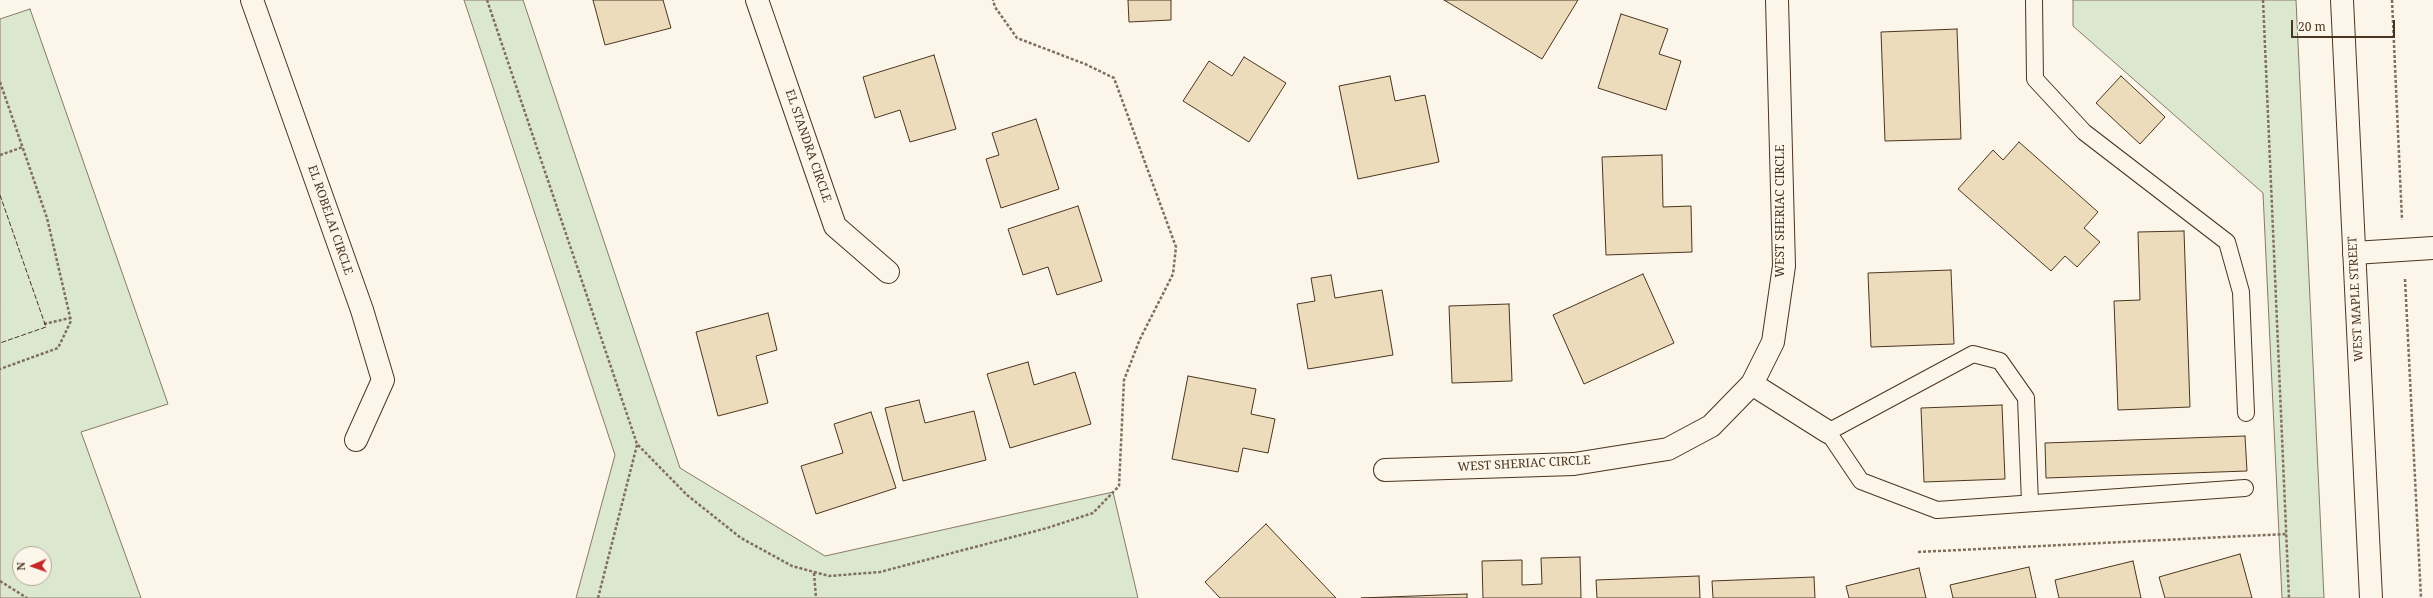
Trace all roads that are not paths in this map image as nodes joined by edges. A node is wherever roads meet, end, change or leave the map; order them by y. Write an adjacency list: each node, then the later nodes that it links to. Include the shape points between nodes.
1 (252, 0): 12 (street, EL ROBELAI CIRCLE, via 362,310 383,380)
2 (757, 0): 8 (street, EL STANDRA CIRCLE, via 834,226)
3 (1777, 0): 9 (street, WEST SHERIAC CIRCLE, via 1784,266 1774,342)
4 (2034, 0): 10 (lane, via 2035,79 2084,132 2227,242 2241,292)
5 (2342, 0): 7 (street, WEST MAPLE STREET)
6 (2433, 248): 7 (street)
7 (2354, 252): 16 (street, WEST MAPLE STREET)
8 (888, 272)
9 (1752, 384): 11 (street); 13 (street, WEST SHERIAC CIRCLE, via 1711,426 1668,449 1574,464)
10 (2246, 413)
11 (1828, 432): 15 (lane, via 1861,482 1937,510); 15 (lane, via 1973,354 2000,361 2026,398)
12 (356, 440)
13 (1385, 470)
14 (2245, 488): 15 (lane)
15 (2030, 503)
16 (2371, 598)

